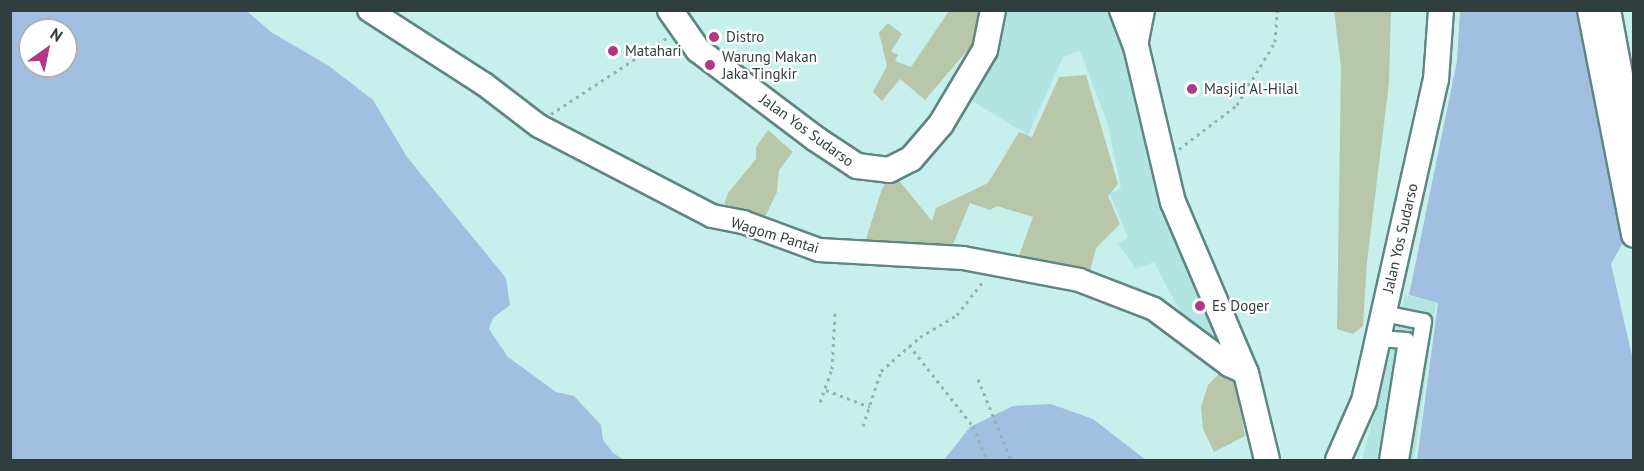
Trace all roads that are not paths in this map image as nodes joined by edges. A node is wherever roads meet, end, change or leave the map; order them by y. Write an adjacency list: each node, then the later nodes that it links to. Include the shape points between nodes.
1 (369, 10): 15 (street, Wagom Pantai, via 484,84 539,126 712,216 743,222 815,250 994,262 1061,275 1154,309)
2 (993, 10): 8 (main road, Jalan Yos Sudarso, via 985,50 941,124 911,159 889,170 857,166 698,50)
3 (1122, 10): 9 (main road)
4 (1143, 10): 9 (street)
5 (1442, 10): 13 (main road, Jalan Yos Sudarso, via 1436,80)
6 (1590, 10): 10 (main road)
7 (1608, 10): 10 (main road)
8 (675, 20)
9 (1136, 46): 15 (main road, via 1173,202)
10 (1609, 64): 11 (main road); 12 (main road)
11 (1634, 150)
12 (1630, 220)
13 (1383, 313): 14 (main road, Jalan Yos Sudarso); 19 (street, via 1423,321)
14 (1378, 338): 17 (main road, Jalan Yos Sudarso, via 1358,417); 18 (street, via 1406,340)
15 (1246, 374): 16 (main road)
16 (1267, 460)
17 (1338, 460)
18 (1387, 460)
19 (1401, 460)

